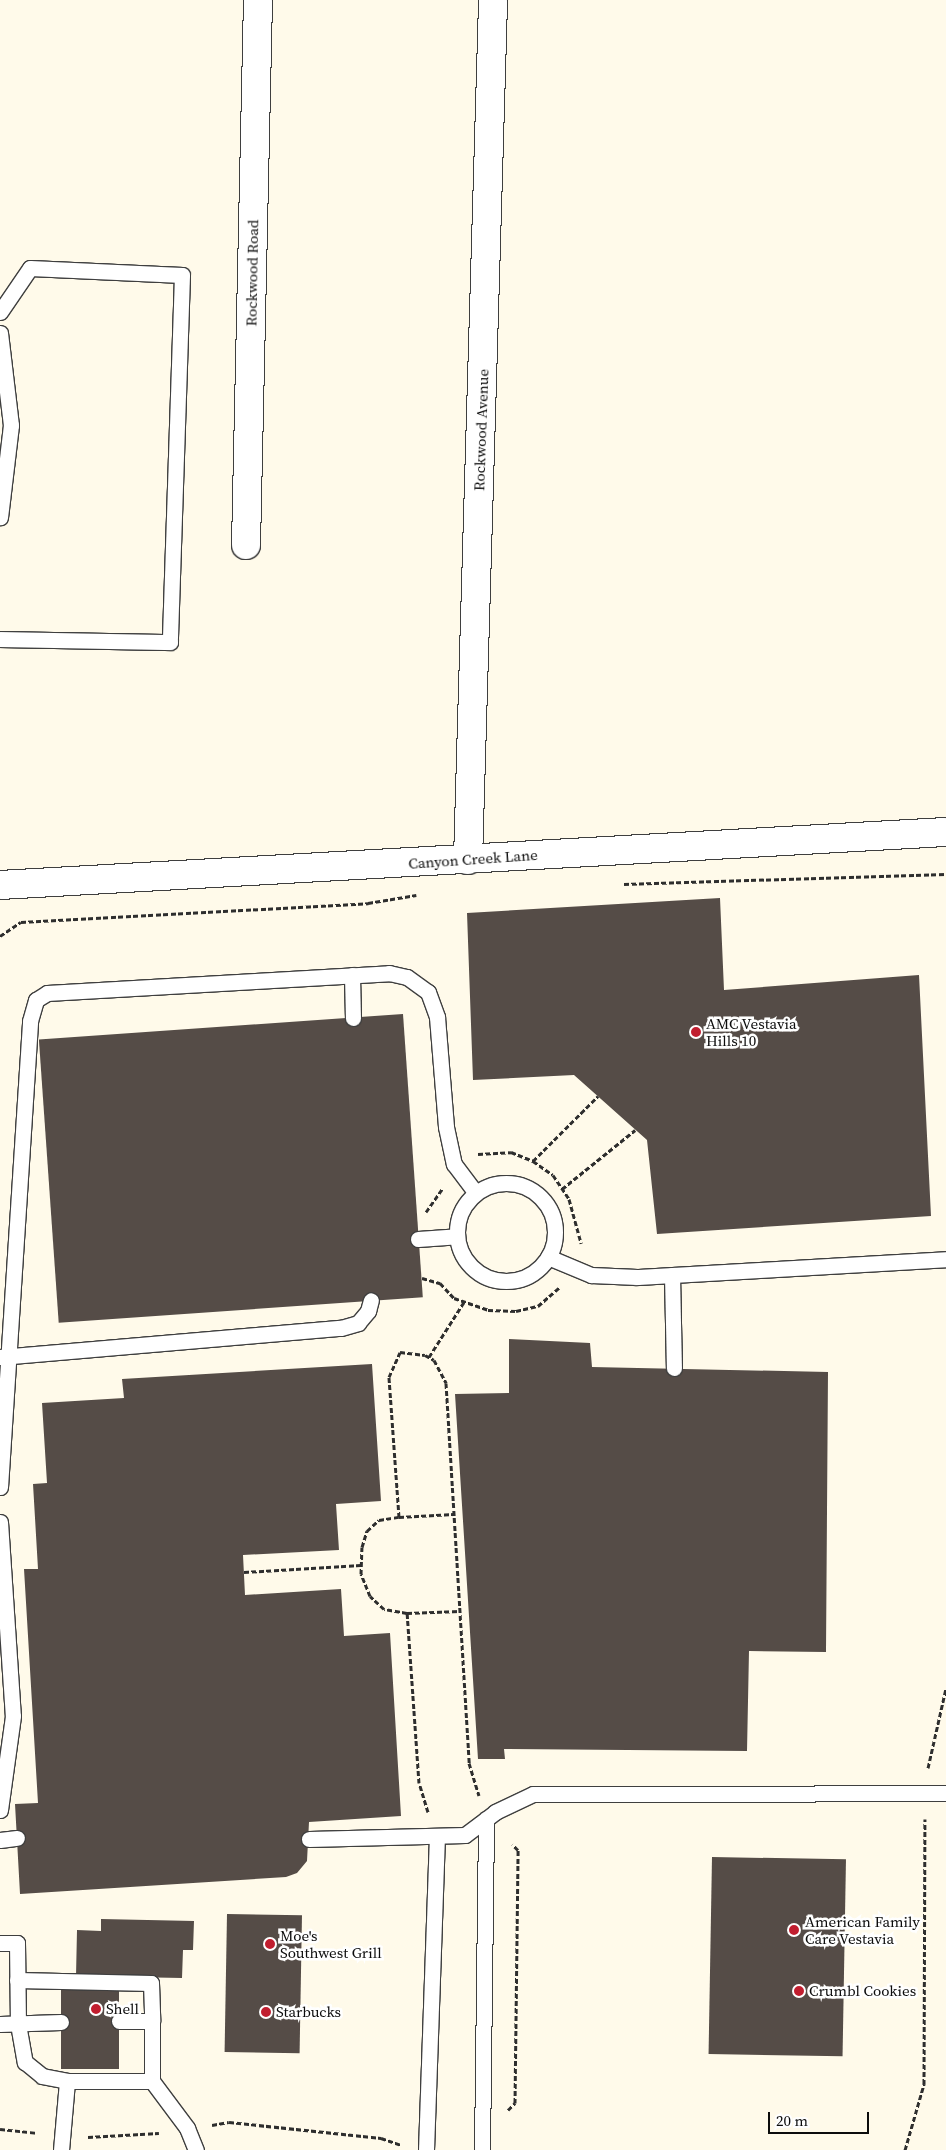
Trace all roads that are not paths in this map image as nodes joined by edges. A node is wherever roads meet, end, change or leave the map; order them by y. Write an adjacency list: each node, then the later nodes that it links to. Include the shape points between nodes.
1 (258, 0): 6 (street, Rockwood Road)
2 (493, 0): 9 (street, Rockwood Avenue)
3 (0, 312): 7 (lane, via 30,268 182,275 170,642)
4 (0, 334): 5 (lane, via 11,425)
5 (0, 517)
6 (246, 545)
7 (0, 639)
8 (946, 832): 9 (street, Canyon Creek Lane)
9 (468, 860): 10 (street, Canyon Creek Lane)
10 (0, 885)
11 (352, 975): 12 (lane); 13 (lane, via 389,973 407,977 428,992 437,1017 446,1127 458,1169); 20 (lane, via 47,993 36,1000 30,1021)
12 (353, 1018)
13 (476, 1193): 14 (lane, via 464,1204); 16 (lane, via 490,1185 506,1183 522,1186 536,1194 554,1221 554,1237)
14 (457, 1236): 15 (lane); 16 (lane, via 460,1252 469,1265 497,1281 513,1281 528,1276)
15 (418, 1238)
16 (548, 1257): 18 (lane, via 572,1270 591,1275)
17 (946, 1258): 18 (lane)
18 (672, 1275): 21 (lane)
19 (371, 1300): 20 (lane, via 368,1312 358,1323 340,1328)
20 (4, 1357): 22 (lane)
21 (674, 1368)
22 (0, 1486)
23 (0, 1522): 25 (lane, via 13,1716)
24 (946, 1793): 26 (lane, via 532,1794)
25 (0, 1810)
26 (486, 1819): 27 (lane, via 465,1835); 43 (lane)
27 (437, 1836): 29 (lane); 42 (lane)
28 (17, 1838): 30 (lane)
29 (309, 1839)
30 (0, 1840)
31 (0, 1943): 32 (lane, via 17,1943)
32 (17, 1980): 34 (lane, via 151,1983); 37 (lane)
33 (119, 2021): 34 (lane)
34 (152, 2021): 39 (lane)
35 (61, 2022): 37 (lane)
36 (0, 2024): 37 (lane)
37 (18, 2024): 38 (lane, via 25,2062 42,2076)
38 (67, 2080): 39 (lane); 40 (lane)
39 (152, 2081): 41 (lane, via 187,2128)
40 (62, 2143)
41 (196, 2150)
42 (426, 2150)
43 (482, 2150)

